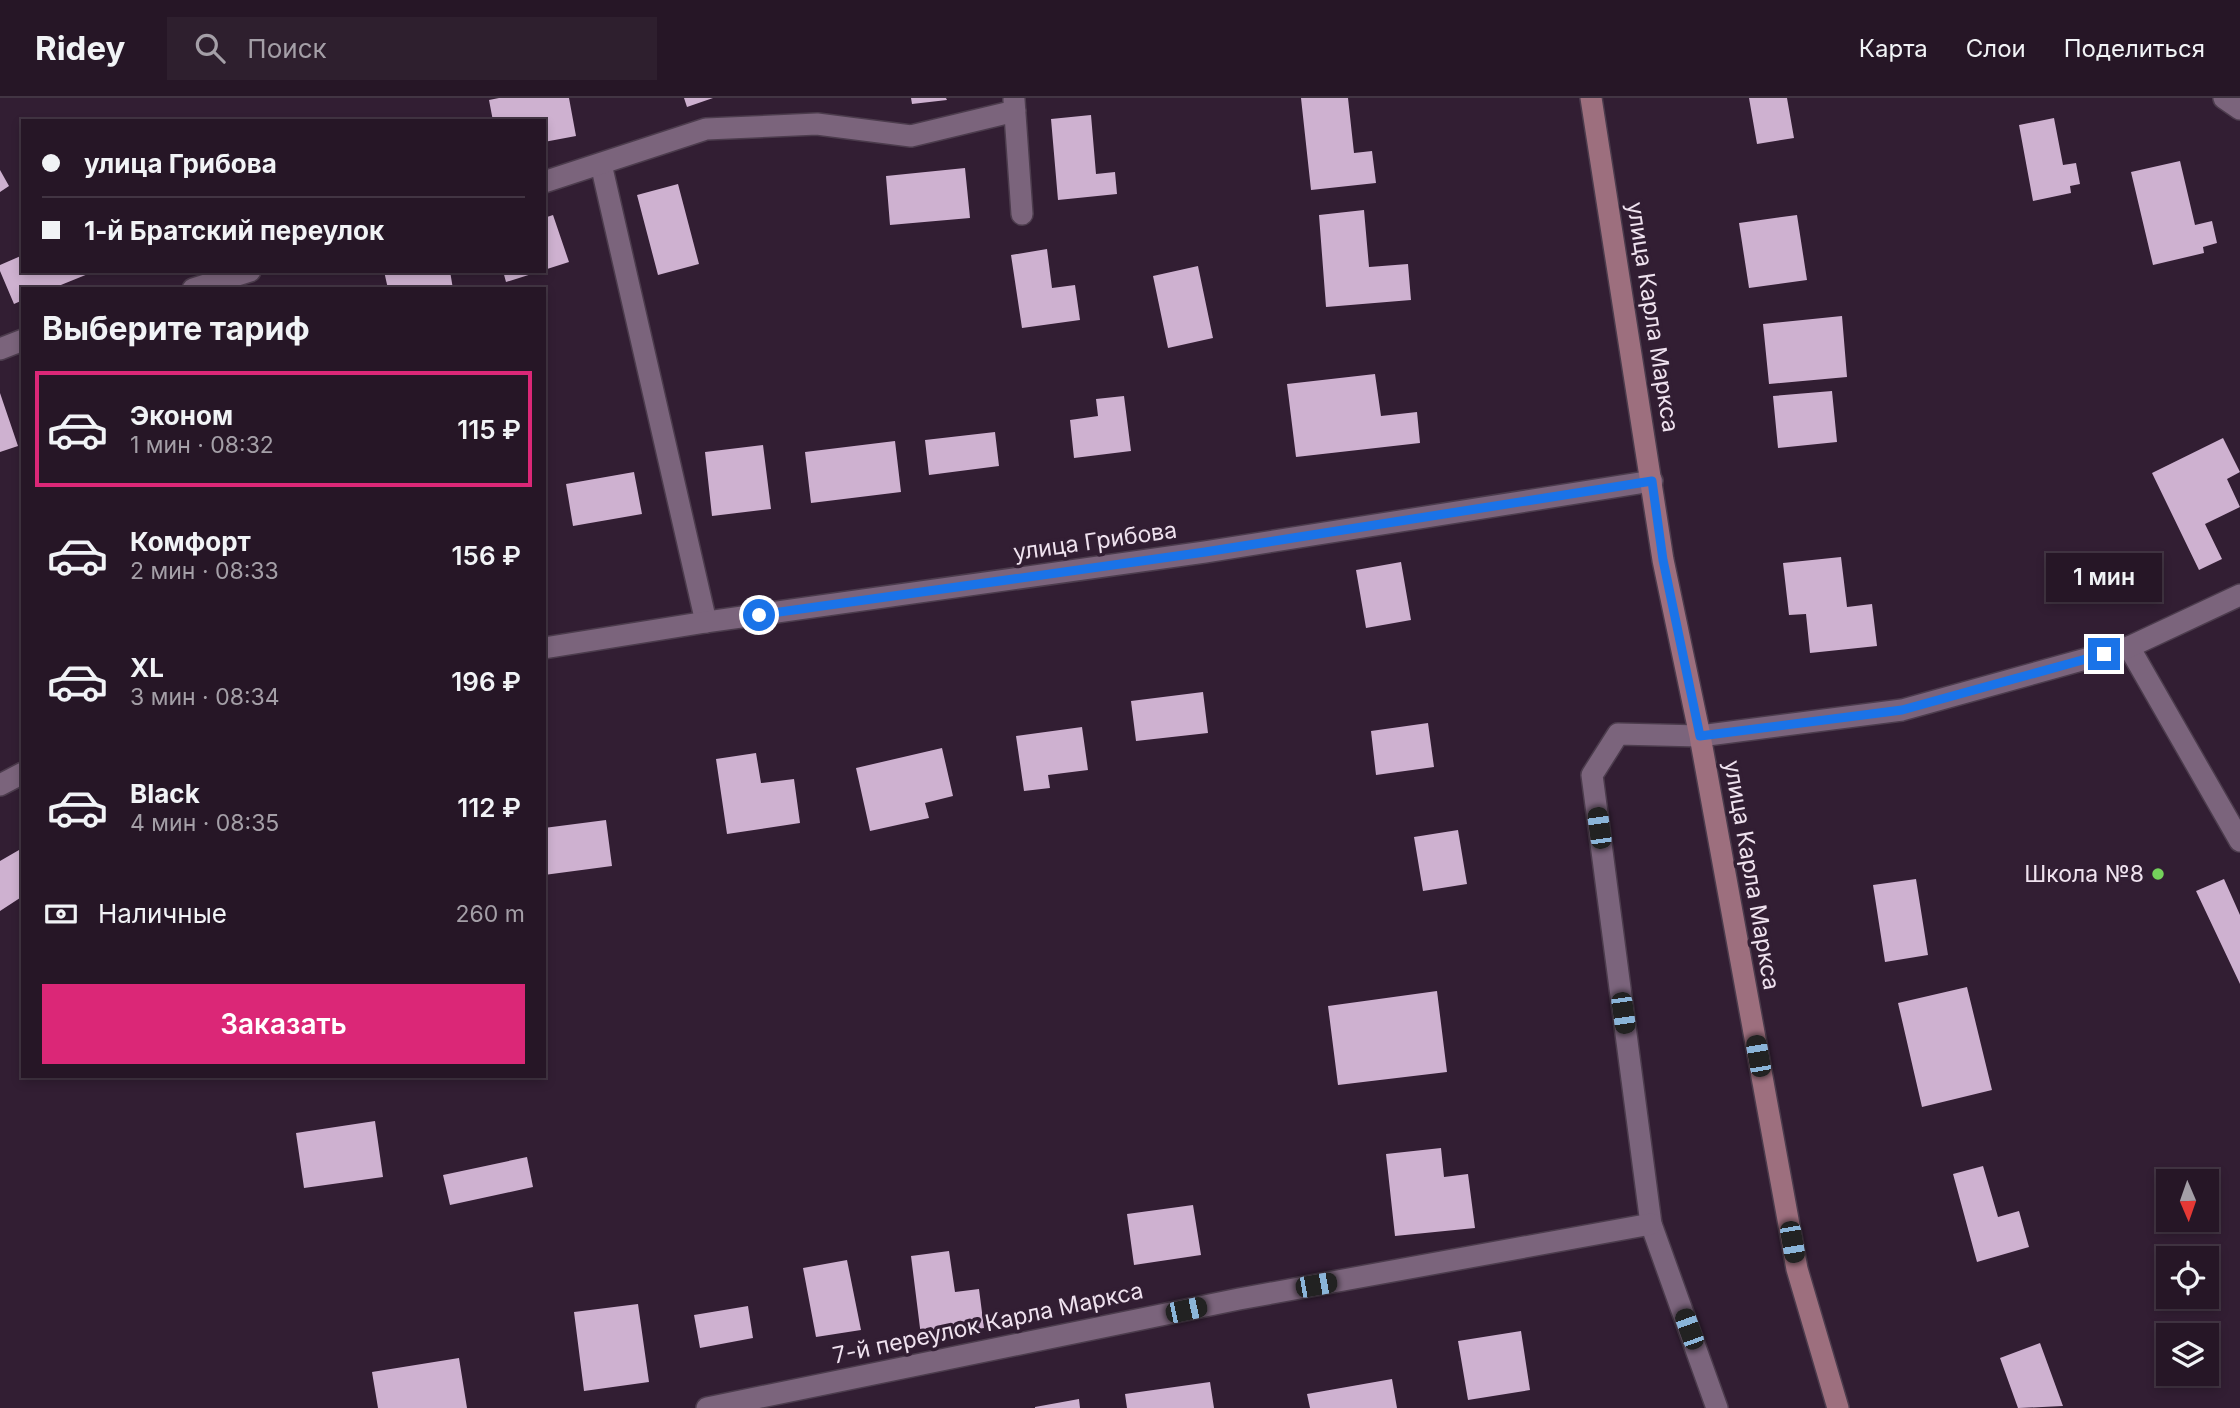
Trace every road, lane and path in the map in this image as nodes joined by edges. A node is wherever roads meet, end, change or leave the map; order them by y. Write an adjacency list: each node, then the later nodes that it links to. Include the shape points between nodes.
1 (1591, 98): 10 (main road, улица Карла Маркса)
2 (2224, 98): 4 (street)
3 (1014, 104): 5 (street, via 911,136 817,124 706,129); 7 (street)
4 (2240, 109)
5 (601, 164): 6 (street); 12 (street)
6 (546, 181)
7 (1022, 214)
8 (244, 273): 9 (street)
9 (199, 287)
10 (1652, 481): 12 (street, улица Грибова, via 1205,552); 15 (main road, улица Карла Маркса, via 1663,560)
11 (2240, 595): 13 (street)
12 (706, 622): 14 (street, улица Грибова)
13 (2129, 647): 15 (street, via 1902,710); 18 (street)
14 (546, 648)
15 (1700, 736): 19 (street, via 1618,734 1592,775); 22 (main road, улица Карла Маркса, via 1797,1269)
16 (21, 774): 17 (street)
17 (0, 785)
18 (2240, 841)
19 (1651, 1224): 20 (street, 7-й переулок Карла Маркса, via 1239,1299); 21 (street)
20 (707, 1408)
21 (1717, 1408)
22 (1838, 1408)

